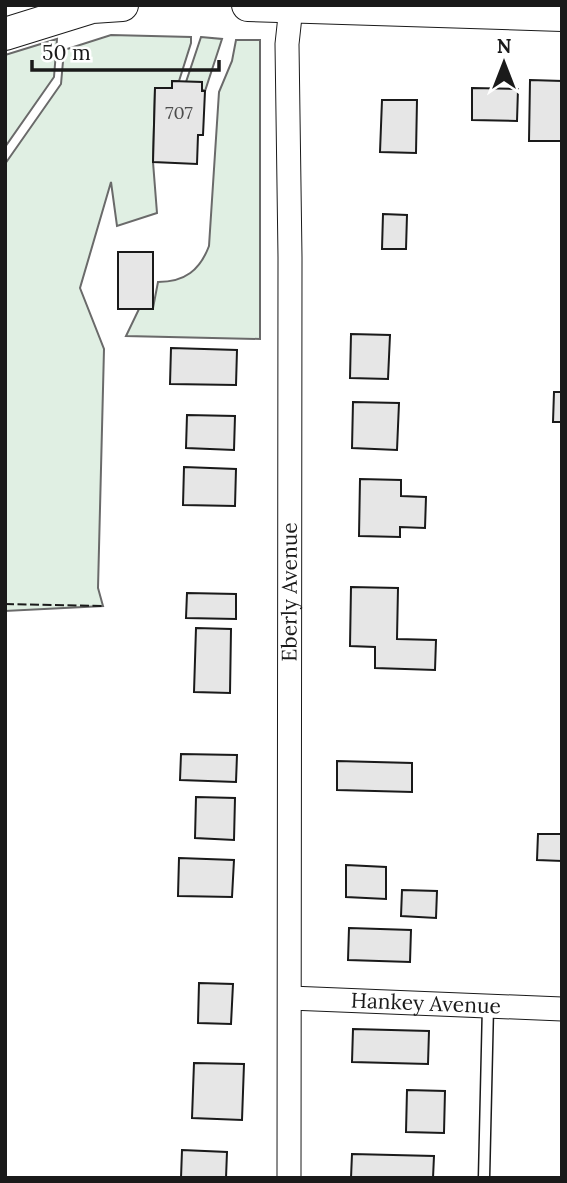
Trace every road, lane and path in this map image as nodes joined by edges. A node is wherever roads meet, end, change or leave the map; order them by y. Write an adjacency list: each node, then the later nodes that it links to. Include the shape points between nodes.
1 (122, 5): 4 (main road)
2 (248, 5): 3 (main road)
3 (291, 7): 5 (main road); 7 (street, Eberly Avenue, via 287,44)
4 (45, 12): 6 (main road)
5 (543, 12)
6 (5, 34)
7 (290, 998): 8 (street, Hankey Avenue); 10 (street, Eberly Avenue)
8 (488, 1005): 9 (street, Hankey Avenue); 11 (lane)
9 (562, 1009)
10 (289, 1178)
11 (484, 1178)

